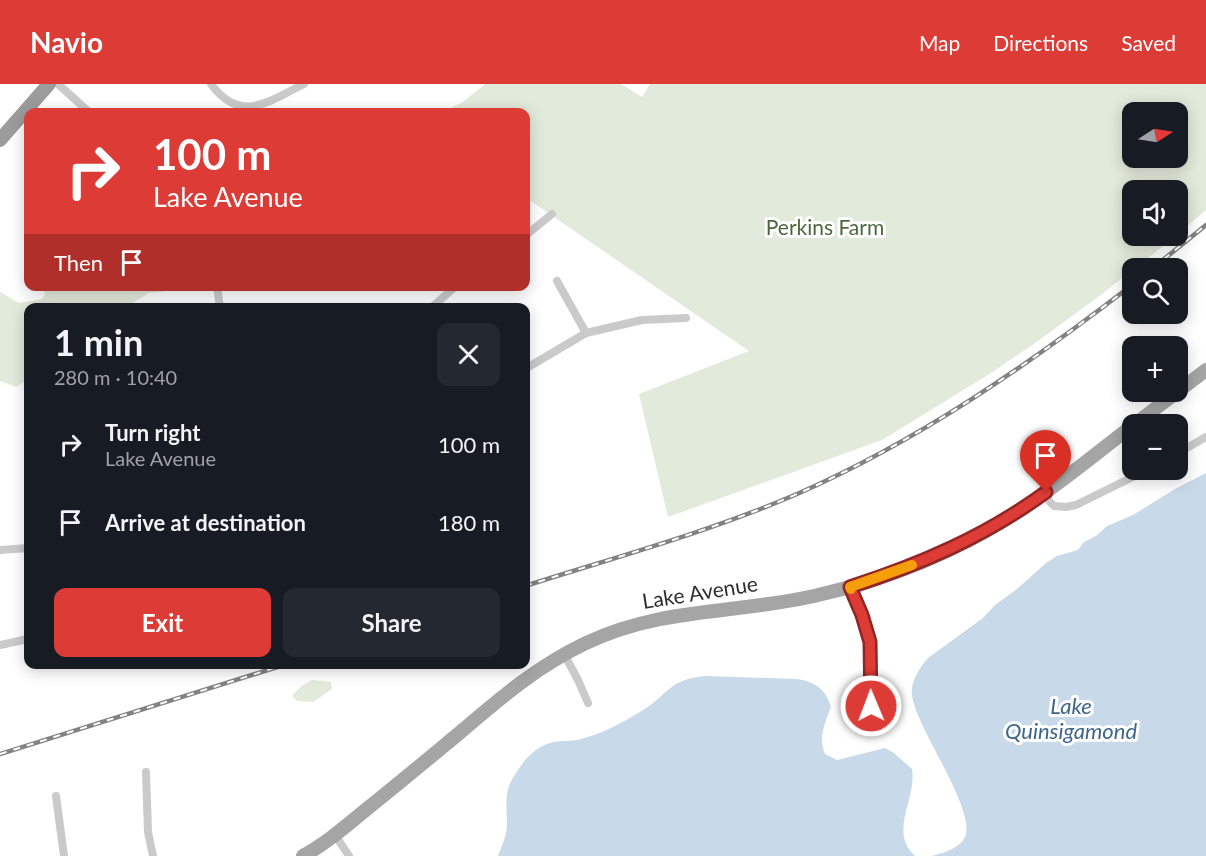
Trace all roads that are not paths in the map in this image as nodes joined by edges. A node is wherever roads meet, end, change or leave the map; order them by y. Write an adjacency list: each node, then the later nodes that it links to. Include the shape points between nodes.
1 (49, 84): 5 (highway)
2 (58, 84): 6 (street)
3 (211, 84): 4 (street, via 229,103 242,107 275,99)
4 (304, 84)
5 (28, 108)
6 (85, 108)
7 (24, 113): 8 (highway)
8 (0, 140)
9 (552, 214): 10 (street)
10 (530, 232)
11 (557, 281): 15 (street)
12 (450, 291): 13 (street)
13 (437, 303)
14 (686, 318): 15 (street, via 642,320)
15 (586, 333): 16 (street)
16 (530, 366)
17 (1206, 370): 18 (main road, Lake Avenue)
18 (1148, 414)
19 (1122, 434): 23 (main road, Lake Avenue)
20 (1206, 437): 21 (street)
21 (1188, 447)
22 (1126, 480): 23 (street, via 1071,507 1054,506)
23 (1046, 492): 26 (main road, Lake Avenue, via 965,542 912,566)
24 (24, 548): 25 (street)
25 (0, 550)
26 (850, 587): 29 (main road, Lake Avenue, via 797,600 660,618 609,633); 31 (street, via 870,642 870,699)
27 (24, 640): 28 (street)
28 (0, 645)
29 (564, 654): 30 (street); 34 (main road, Lake Avenue, via 509,692)
30 (588, 703)
31 (876, 720)
32 (146, 772): 36 (street)
33 (56, 796): 35 (street)
34 (335, 835): 37 (main road, Lake Avenue); 38 (street)
35 (64, 856)
36 (153, 856)
37 (303, 856)
38 (349, 856)

